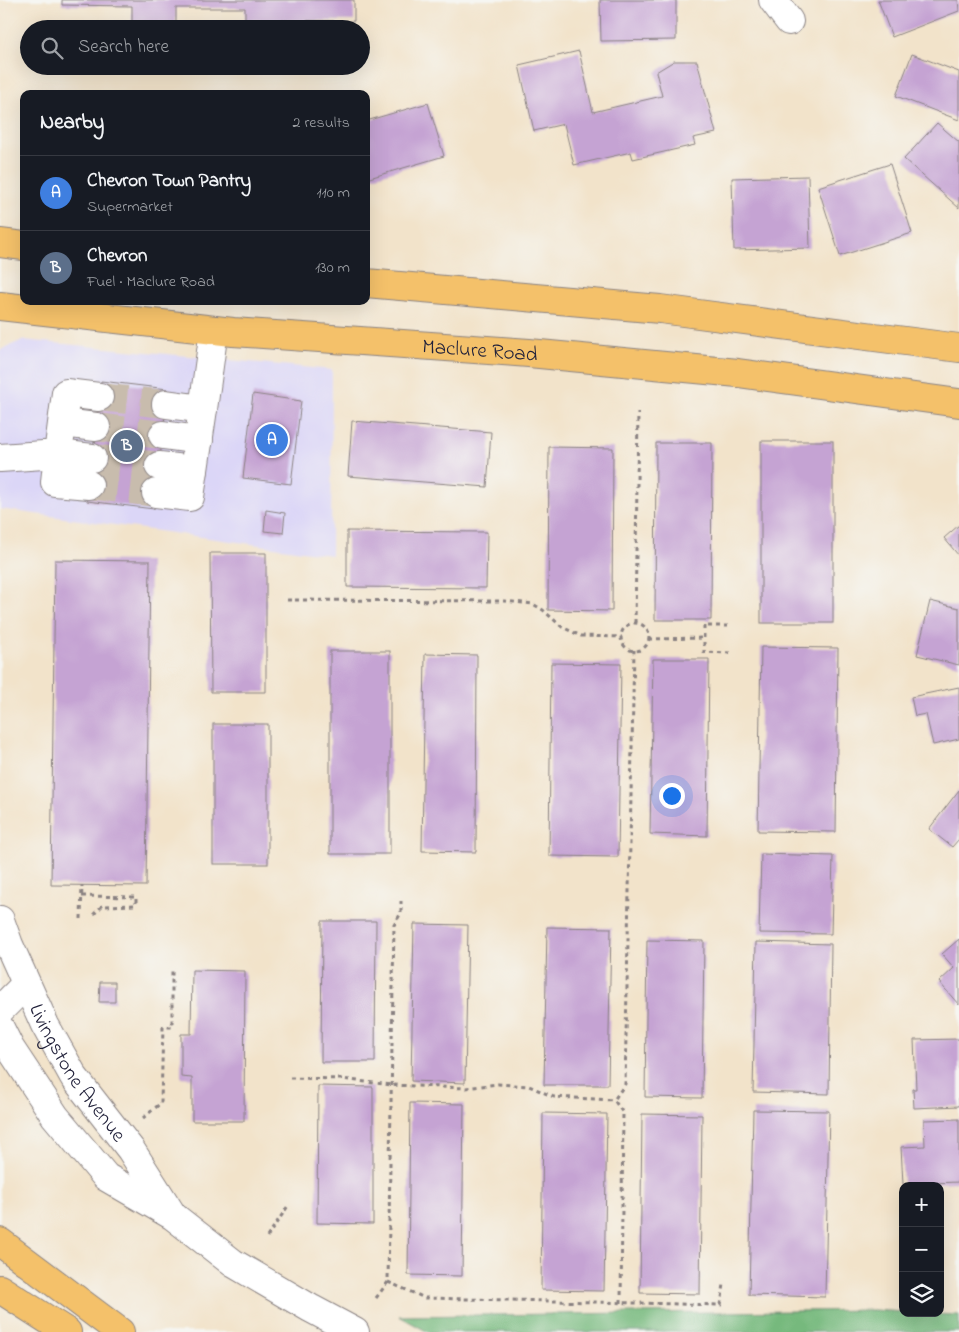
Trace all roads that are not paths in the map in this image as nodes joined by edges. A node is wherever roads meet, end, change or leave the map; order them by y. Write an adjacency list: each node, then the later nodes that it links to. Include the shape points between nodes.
1 (0, 243): 2 (main road)
2 (20, 246)
3 (370, 283): 6 (main road, via 660,309)
4 (0, 306): 5 (main road, Maclure Road)
5 (214, 330): 8 (main road, Maclure Road, via 529,353 729,372); 10 (street)
6 (959, 348)
7 (99, 397): 11 (street, via 66,393)
8 (959, 403)
9 (166, 404): 10 (street)
10 (203, 409): 14 (street)
11 (63, 423): 12 (street); 15 (street)
12 (96, 427)
13 (163, 435): 14 (street)
14 (199, 440): 19 (street)
15 (58, 454): 16 (street); 17 (street); 20 (street, via 54,482)
16 (0, 458)
17 (92, 458)
18 (159, 466): 19 (street)
19 (194, 470): 21 (street, via 190,497)
20 (89, 485)
21 (156, 493)
22 (0, 920): 23 (street, Livingstone Avenue, via 9,945)
23 (13, 985): 24 (street); 26 (street, Livingstone Avenue, via 45,1025 74,1077 131,1150)
24 (0, 1010)
25 (0, 1028): 26 (street, Livingstone Avenue, via 54,1116 106,1177)
26 (173, 1216): 31 (street, Livingstone Avenue, via 233,1263)
27 (0, 1242): 30 (main road)
28 (0, 1288): 29 (main road)
29 (67, 1332)
30 (120, 1332)
31 (355, 1332)

